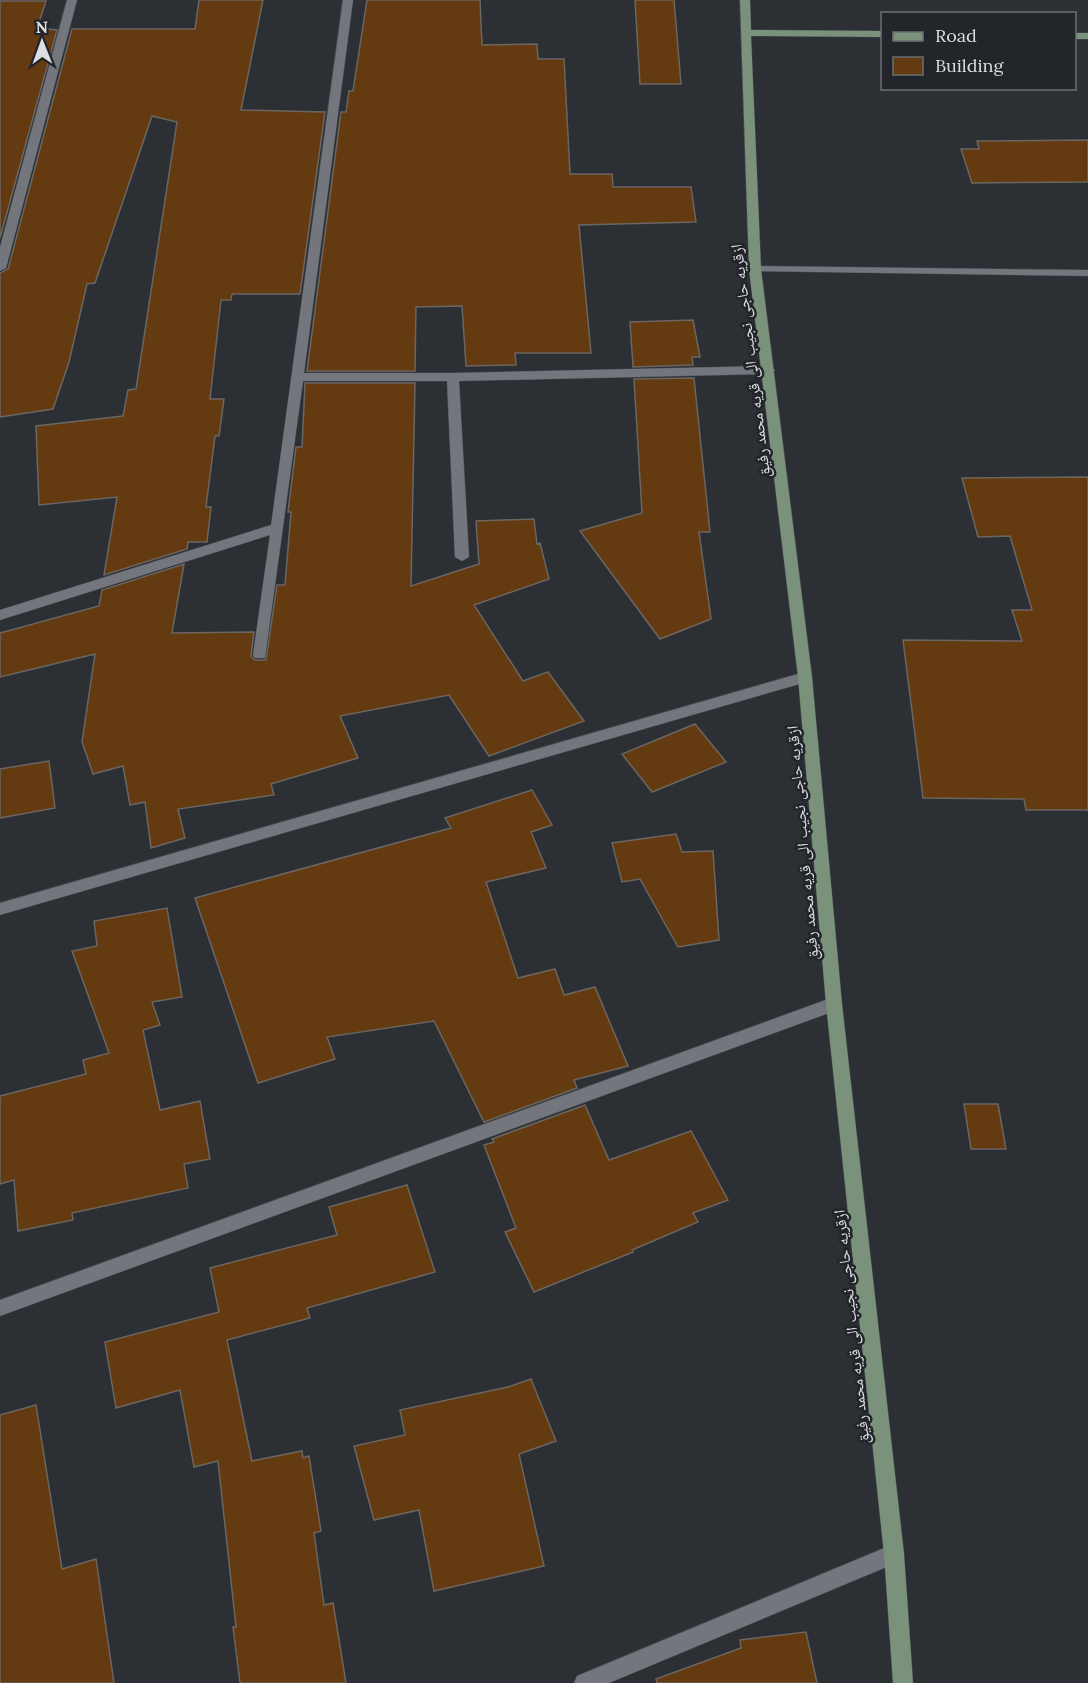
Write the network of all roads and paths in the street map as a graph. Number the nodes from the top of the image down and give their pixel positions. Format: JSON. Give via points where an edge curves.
{"nodes":[{"id":1,"x":72,"y":0,"type":"edge"},
{"id":2,"x":348,"y":0,"type":"edge"},
{"id":3,"x":745,"y":0,"type":"edge"},
{"id":4,"x":747,"y":33,"type":"junction"},
{"id":5,"x":881,"y":34,"type":"edge"},
{"id":6,"x":0,"y":268,"type":"edge"},
{"id":7,"x":755,"y":269,"type":"junction"},
{"id":8,"x":1088,"y":273,"type":"edge"},
{"id":9,"x":769,"y":370,"type":"junction"},
{"id":10,"x":297,"y":377,"type":"junction"},
{"id":11,"x":453,"y":377,"type":"junction"},
{"id":12,"x":277,"y":528,"type":"junction"},
{"id":13,"x":462,"y":556,"type":"dead end"},
{"id":14,"x":0,"y":615,"type":"edge"},
{"id":15,"x":260,"y":655,"type":"dead end"},
{"id":16,"x":805,"y":677,"type":"junction"},
{"id":17,"x":0,"y":909,"type":"edge"},
{"id":18,"x":834,"y":1004,"type":"junction"},
{"id":19,"x":0,"y":1308,"type":"edge"},
{"id":20,"x":894,"y":1554,"type":"junction"},
{"id":21,"x":584,"y":1683,"type":"edge"},
{"id":22,"x":903,"y":1683,"type":"edge"}],
"edges":[{"from":1,"to":6,"type":"street"},
{"from":2,"to":10,"type":"street"},
{"from":3,"to":4,"type":"street","name":"ازقریه حاجی نجیب الی قریه محمد رفیق"},
{"from":4,"to":5,"type":"street"},
{"from":4,"to":7,"type":"street","name":"ازقریه حاجی نجیب الی قریه محمد رفیق"},
{"from":7,"to":8,"type":"street"},
{"from":7,"to":9,"type":"street","name":"ازقریه حاجی نجیب الی قریه محمد رفیق"},
{"from":9,"to":11,"type":"street"},
{"from":9,"to":16,"type":"street","name":"ازقریه حاجی نجیب الی قریه محمد رفیق"},
{"from":10,"to":11,"type":"street"},
{"from":10,"to":12,"type":"street"},
{"from":11,"to":13,"type":"street"},
{"from":12,"to":14,"type":"street"},
{"from":12,"to":15,"type":"street"},
{"from":16,"to":17,"type":"street"},
{"from":16,"to":18,"type":"street","name":"ازقریه حاجی نجیب الی قریه محمد رفیق"},
{"from":18,"to":19,"type":"street"},
{"from":18,"to":20,"type":"street","name":"ازقریه حاجی نجیب الی قریه محمد رفیق"},
{"from":20,"to":21,"type":"street"},
{"from":20,"to":22,"type":"street","name":"ازقریه حاجی نجیب الی قریه محمد رفیق"}]}
